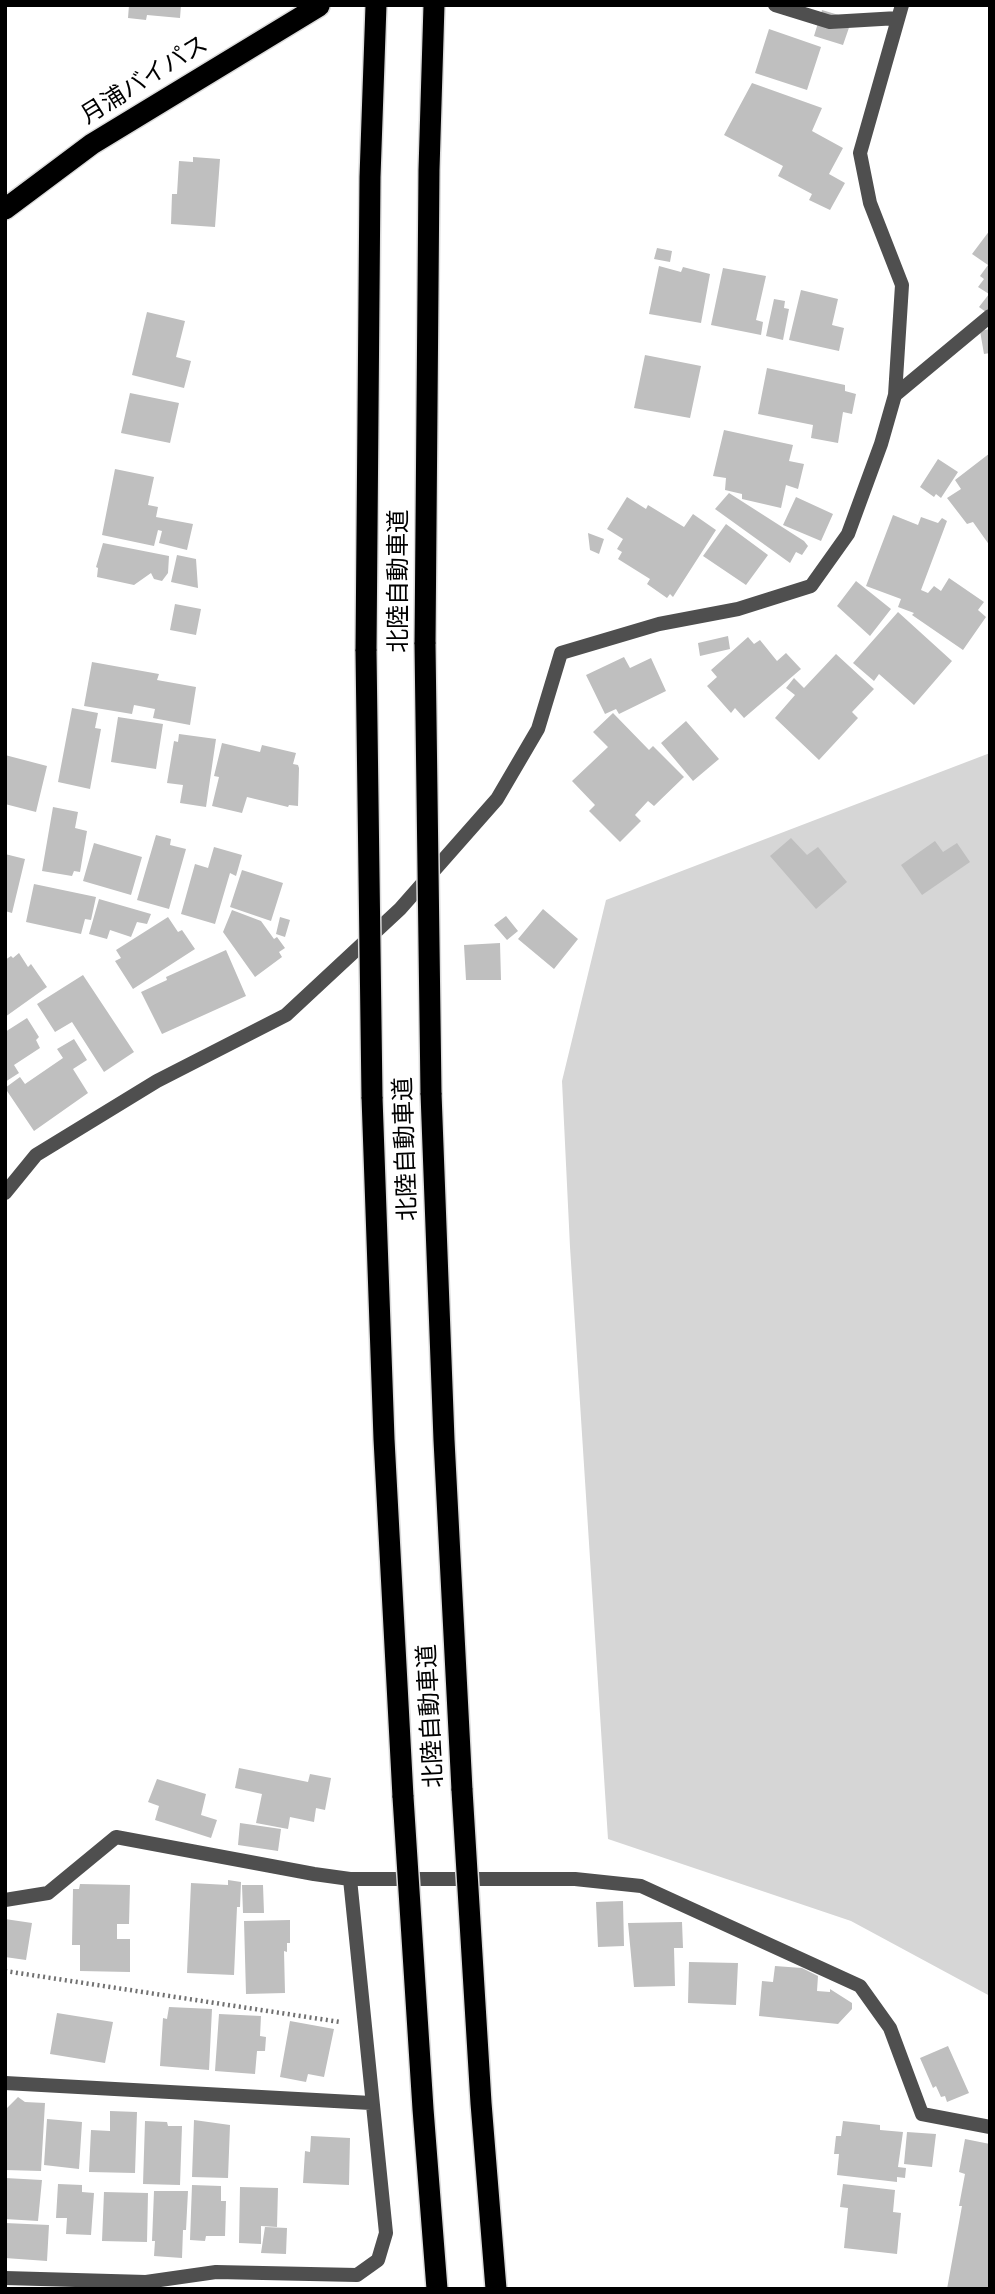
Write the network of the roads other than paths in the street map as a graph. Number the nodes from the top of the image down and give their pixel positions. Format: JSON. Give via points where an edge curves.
{"nodes":[{"id":1,"x":376,"y":5,"type":"edge"},
{"id":2,"x":434,"y":5,"type":"edge"},
{"id":3,"x":775,"y":5,"type":"edge"},
{"id":4,"x":318,"y":6,"type":"edge"},
{"id":5,"x":900,"y":11,"type":"edge"},
{"id":6,"x":5,"y":209,"type":"edge"},
{"id":7,"x":990,"y":316,"type":"edge"},
{"id":8,"x":895,"y":395,"type":"junction"},
{"id":9,"x":5,"y":1193,"type":"edge"},
{"id":10,"x":350,"y":1879,"type":"junction"},
{"id":11,"x":5,"y":1900,"type":"edge"},
{"id":12,"x":5,"y":2083,"type":"edge"},
{"id":13,"x":371,"y":2103,"type":"junction"},
{"id":14,"x":990,"y":2127,"type":"edge"},
{"id":15,"x":5,"y":2278,"type":"edge"},
{"id":16,"x":437,"y":2289,"type":"edge"},
{"id":17,"x":496,"y":2289,"type":"edge"}],
"edges":[{"from":1,"to":16,"type":"highway","name":"北陸自動車道","bridge":true,"via":[[366,651],[372,1097],[403,1797]]},
{"from":2,"to":17,"type":"highway","name":"北陸自動車道","bridge":true,"via":[[425,644],[430,1093],[462,1790]]},
{"from":3,"to":5,"type":"street","via":[[830,22]]},
{"from":4,"to":6,"type":"highway","name":"月浦バイパス","via":[[92,144]]},
{"from":5,"to":8,"type":"street","via":[[860,153],[870,202],[902,285]]},
{"from":7,"to":8,"type":"street"},
{"from":8,"to":9,"type":"street","via":[[848,534],[811,586],[561,653],[538,729],[497,799],[400,909],[286,1015],[157,1081],[36,1155]]},
{"from":10,"to":11,"type":"street","via":[[116,1837],[48,1893]]},
{"from":10,"to":13,"type":"street"},
{"from":10,"to":14,"type":"street","via":[[575,1879],[641,1886],[860,1986],[890,2028],[922,2114]]},
{"from":12,"to":13,"type":"street"},
{"from":13,"to":15,"type":"street","via":[[386,2233],[377,2260],[357,2275],[216,2272],[146,2282]]}]}
